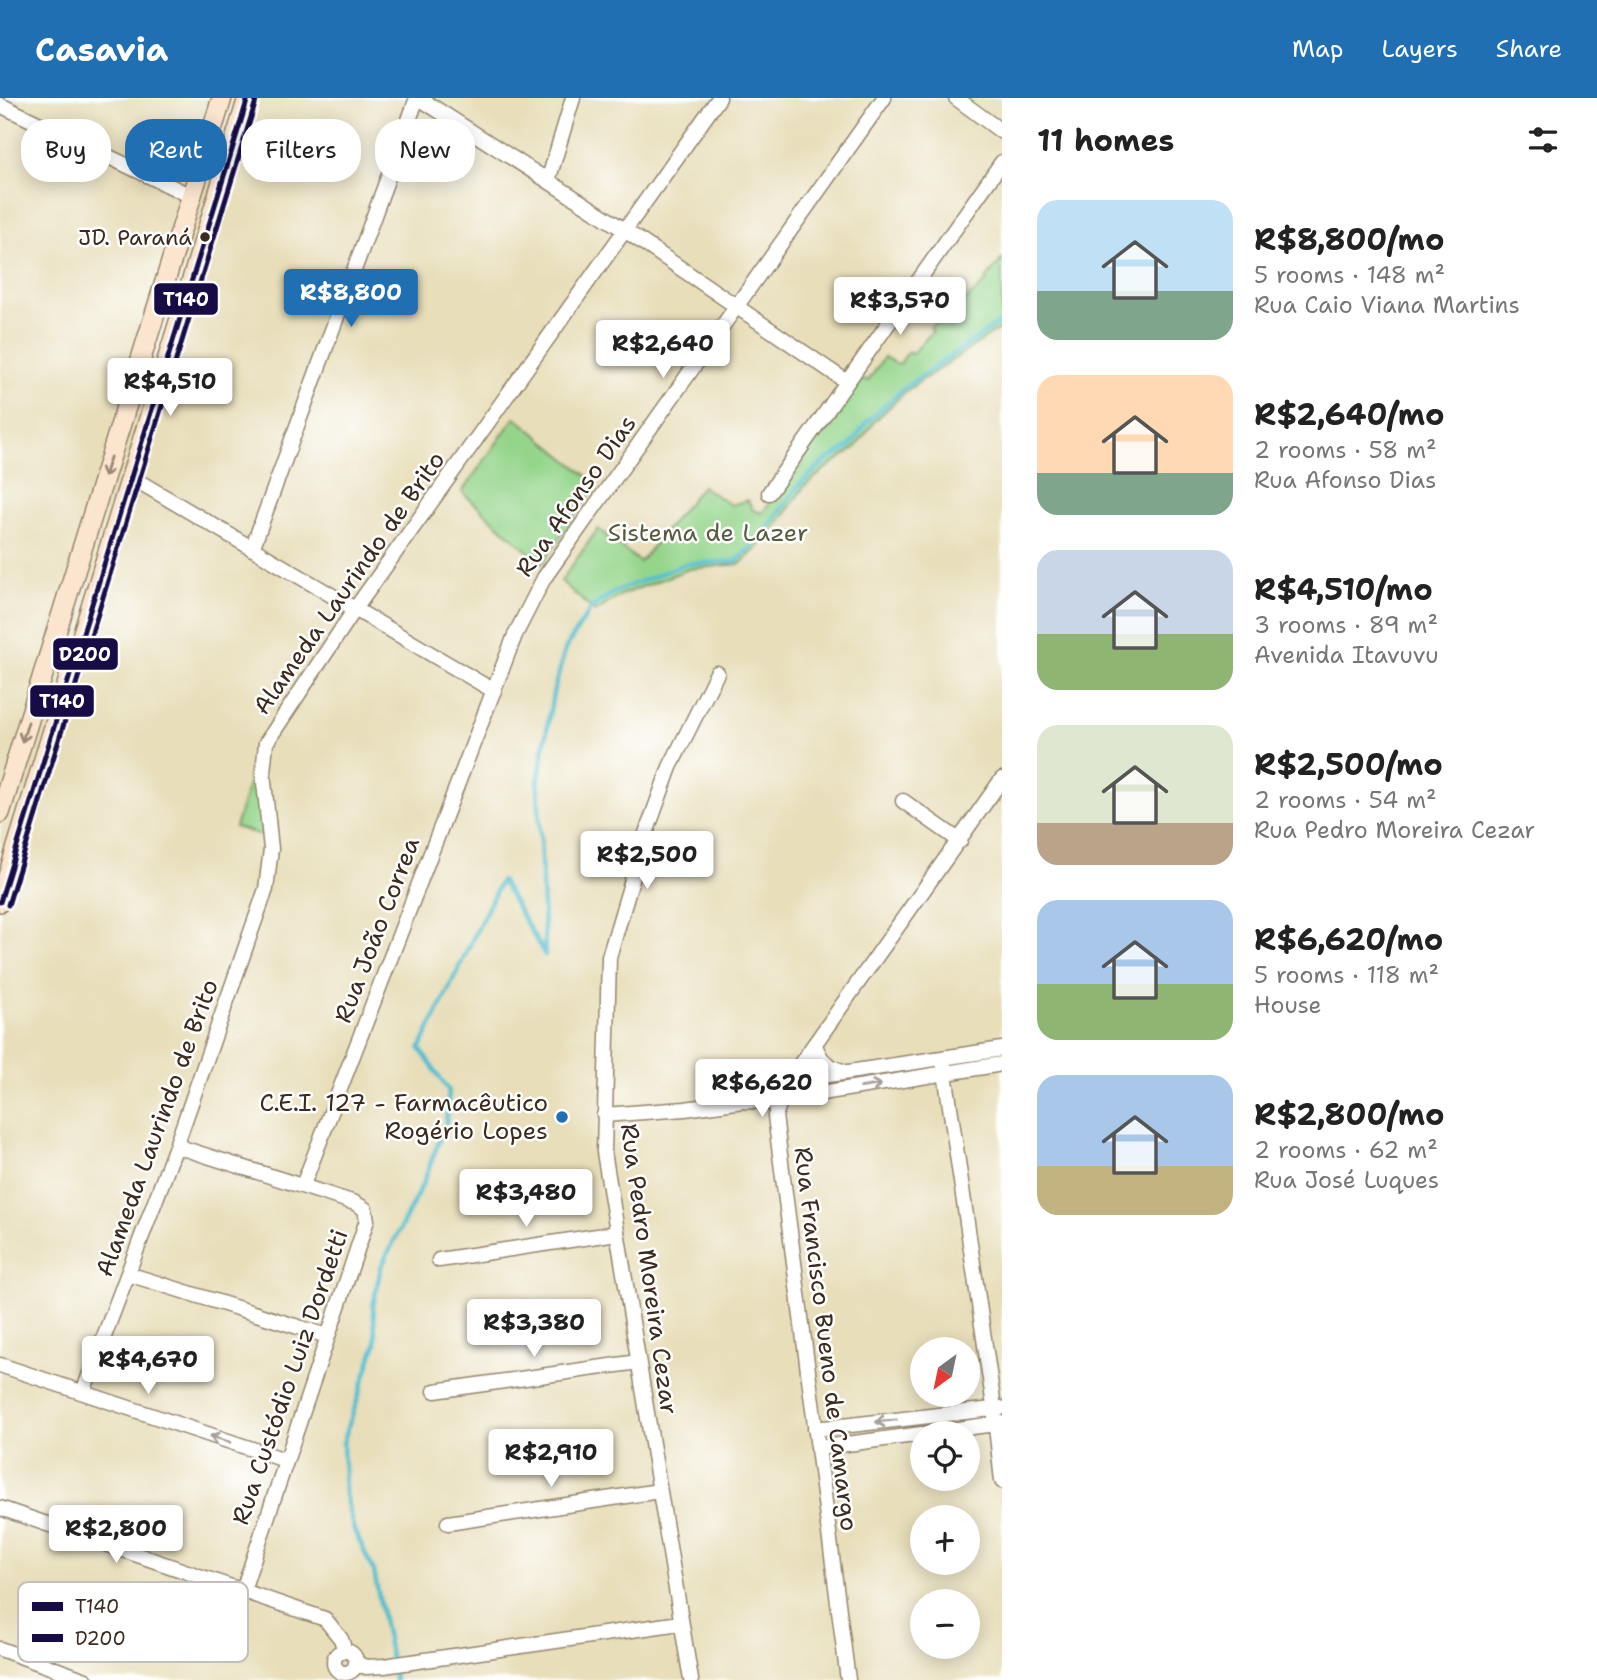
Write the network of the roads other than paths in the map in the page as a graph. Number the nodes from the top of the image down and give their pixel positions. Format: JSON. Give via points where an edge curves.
{"nodes":[{"id":1,"x":222,"y":98,"type":"edge"},
{"id":2,"x":247,"y":98,"type":"edge"},
{"id":3,"x":418,"y":98,"type":"edge"},
{"id":4,"x":573,"y":98,"type":"edge"},
{"id":5,"x":719,"y":98,"type":"edge"},
{"id":6,"x":884,"y":98,"type":"edge"},
{"id":7,"x":956,"y":98,"type":"edge"},
{"id":8,"x":0,"y":105,"type":"edge"},
{"id":9,"x":1002,"y":132,"type":"edge"},
{"id":10,"x":1002,"y":162,"type":"edge"},
{"id":11,"x":548,"y":181,"type":"junction"},
{"id":12,"x":191,"y":196,"type":"junction"},
{"id":13,"x":626,"y":231,"type":"junction"},
{"id":14,"x":736,"y":308,"type":"junction"},
{"id":15,"x":847,"y":382,"type":"junction"},
{"id":16,"x":131,"y":477,"type":"junction"},
{"id":17,"x":769,"y":493,"type":"dead end"},
{"id":18,"x":252,"y":549,"type":"junction"},
{"id":19,"x":355,"y":609,"type":"junction"},
{"id":20,"x":717,"y":673,"type":"dead end"},
{"id":21,"x":494,"y":691,"type":"junction"},
{"id":22,"x":1002,"y":779,"type":"edge"},
{"id":23,"x":902,"y":801,"type":"dead end"},
{"id":24,"x":0,"y":813,"type":"edge"},
{"id":25,"x":960,"y":841,"type":"junction"},
{"id":26,"x":0,"y":902,"type":"edge"},
{"id":27,"x":815,"y":1044,"type":"junction"},
{"id":28,"x":1002,"y":1049,"type":"edge"},
{"id":29,"x":943,"y":1059,"type":"junction"},
{"id":30,"x":1002,"y":1064,"type":"edge"},
{"id":31,"x":844,"y":1072,"type":"junction"},
{"id":32,"x":945,"y":1074,"type":"junction"},
{"id":33,"x":788,"y":1083,"type":"junction"},
{"id":34,"x":779,"y":1100,"type":"junction"},
{"id":35,"x":743,"y":1101,"type":"junction"},
{"id":36,"x":604,"y":1115,"type":"junction"},
{"id":37,"x":177,"y":1146,"type":"junction"},
{"id":38,"x":303,"y":1185,"type":"junction"},
{"id":39,"x":617,"y":1233,"type":"junction"},
{"id":40,"x":439,"y":1260,"type":"dead end"},
{"id":41,"x":128,"y":1274,"type":"junction"},
{"id":42,"x":327,"y":1336,"type":"junction"},
{"id":43,"x":638,"y":1362,"type":"junction"},
{"id":44,"x":0,"y":1364,"type":"edge"},
{"id":45,"x":435,"y":1391,"type":"dead end"},
{"id":46,"x":83,"y":1392,"type":"junction"},
{"id":47,"x":998,"y":1408,"type":"edge"},
{"id":48,"x":999,"y":1423,"type":"edge"},
{"id":49,"x":980,"y":1426,"type":"edge"},
{"id":50,"x":815,"y":1429,"type":"junction"},
{"id":51,"x":910,"y":1436,"type":"edge"},
{"id":52,"x":817,"y":1448,"type":"junction"},
{"id":53,"x":285,"y":1461,"type":"junction"},
{"id":54,"x":1002,"y":1481,"type":"edge"},
{"id":55,"x":659,"y":1491,"type":"junction"},
{"id":56,"x":0,"y":1507,"type":"edge"},
{"id":57,"x":448,"y":1522,"type":"dead end"},
{"id":58,"x":220,"y":1582,"type":"edge"},
{"id":59,"x":246,"y":1582,"type":"edge"},
{"id":60,"x":248,"y":1592,"type":"edge"},
{"id":61,"x":680,"y":1623,"type":"junction"},
{"id":62,"x":0,"y":1649,"type":"edge"},
{"id":63,"x":345,"y":1651,"type":"junction"},
{"id":64,"x":18,"y":1655,"type":"edge"},
{"id":65,"x":36,"y":1662,"type":"edge"},
{"id":66,"x":356,"y":1663,"type":"junction"},
{"id":67,"x":331,"y":1674,"type":"edge"},
{"id":68,"x":86,"y":1680,"type":"edge"},
{"id":69,"x":691,"y":1680,"type":"edge"},
{"id":70,"x":848,"y":1680,"type":"edge"}],
"edges":[{"from":1,"to":12,"type":"main road"},
{"from":2,"to":16,"type":"main road"},
{"from":3,"to":11,"type":"street"},
{"from":3,"to":18,"type":"street"},
{"from":4,"to":11,"type":"street"},
{"from":5,"to":13,"type":"street","name":"Alameda Laurindo de Brito"},
{"from":6,"to":14,"type":"street","name":"Rua Afonso Dias"},
{"from":7,"to":9,"type":"street"},
{"from":8,"to":12,"type":"street"},
{"from":10,"to":15,"type":"street"},
{"from":11,"to":13,"type":"street"},
{"from":12,"to":24,"type":"main road","one_way":true},
{"from":13,"to":14,"type":"street"},
{"from":13,"to":19,"type":"street","name":"Alameda Laurindo de Brito"},
{"from":14,"to":15,"type":"street"},
{"from":14,"to":21,"type":"street","name":"Rua Afonso Dias","via":[[544,578]]},
{"from":15,"to":17,"type":"street"},
{"from":16,"to":18,"type":"street"},
{"from":16,"to":26,"type":"main road"},
{"from":18,"to":19,"type":"street"},
{"from":19,"to":21,"type":"street"},
{"from":19,"to":37,"type":"street","name":"Alameda Laurindo de Brito","via":[[266,743],[262,772],[271,849],[266,889]]},
{"from":20,"to":36,"type":"street","name":"Rua Pedro Moreira Cezar","via":[[670,767],[609,957]]},
{"from":21,"to":38,"type":"street","name":"Rua João Correa"},
{"from":22,"to":25,"type":"street","name":"Rua Francisco Bueno de Camargo"},
{"from":23,"to":25,"type":"street"},
{"from":25,"to":27,"type":"street","name":"Rua Francisco Bueno de Camargo"},
{"from":27,"to":31,"type":"street","via":[[825,1063]]},
{"from":27,"to":33,"type":"street","name":"Rua Francisco Bueno de Camargo"},
{"from":28,"to":29,"type":"street"},
{"from":29,"to":31,"type":"street"},
{"from":29,"to":32,"type":"street"},
{"from":30,"to":32,"type":"street"},
{"from":31,"to":33,"type":"street"},
{"from":34,"to":32,"type":"street","one_way":true},
{"from":32,"to":47,"type":"street"},
{"from":33,"to":34,"type":"street","name":"Rua Francisco Bueno de Camargo"},
{"from":33,"to":35,"type":"street"},
{"from":34,"to":35,"type":"street"},
{"from":34,"to":50,"type":"street","name":"Rua Francisco Bueno de Camargo","via":[[775,1116]]},
{"from":35,"to":36,"type":"street"},
{"from":36,"to":39,"type":"street","name":"Rua Pedro Moreira Cezar","via":[[604,1152]]},
{"from":37,"to":38,"type":"street","name":"Rua Custódio Luiz Dordetti"},
{"from":37,"to":41,"type":"street","name":"Alameda Laurindo de Brito"},
{"from":38,"to":42,"type":"street","name":"Rua Custódio Luiz Dordetti","via":[[355,1203],[365,1209],[367,1220]]},
{"from":39,"to":40,"type":"street"},
{"from":39,"to":43,"type":"street","name":"Rua Pedro Moreira Cezar"},
{"from":41,"to":42,"type":"street"},
{"from":41,"to":46,"type":"street","name":"Alameda Laurindo de Brito"},
{"from":42,"to":53,"type":"street","name":"Rua Custódio Luiz Dordetti"},
{"from":43,"to":45,"type":"street"},
{"from":43,"to":55,"type":"street","name":"Rua Pedro Moreira Cezar"},
{"from":44,"to":46,"type":"street"},
{"from":53,"to":46,"type":"street","one_way":true},
{"from":47,"to":48,"type":"street"},
{"from":47,"to":50,"type":"street","one_way":true},
{"from":48,"to":49,"type":"street"},
{"from":48,"to":54,"type":"street"},
{"from":50,"to":52,"type":"street","name":"Rua Francisco Bueno de Camargo"},
{"from":51,"to":52,"type":"street"},
{"from":52,"to":70,"type":"street","name":"Rua Francisco Bueno de Camargo"},
{"from":53,"to":59,"type":"street","name":"Rua Custódio Luiz Dordetti"},
{"from":55,"to":57,"type":"street"},
{"from":55,"to":61,"type":"street","name":"Rua Pedro Moreira Cezar"},
{"from":56,"to":58,"type":"street"},
{"from":60,"to":63,"type":"street","via":[[325,1619]]},
{"from":61,"to":66,"type":"street","via":[[384,1666]]},
{"from":61,"to":69,"type":"street","name":"Rua Pedro Moreira Cezar"},
{"from":62,"to":64,"type":"street"},
{"from":63,"to":66,"type":"street"},
{"from":63,"to":67,"type":"street","via":[[335,1656]]},
{"from":65,"to":68,"type":"street"},
{"from":66,"to":67,"type":"street","via":[[350,1672]]}]}
